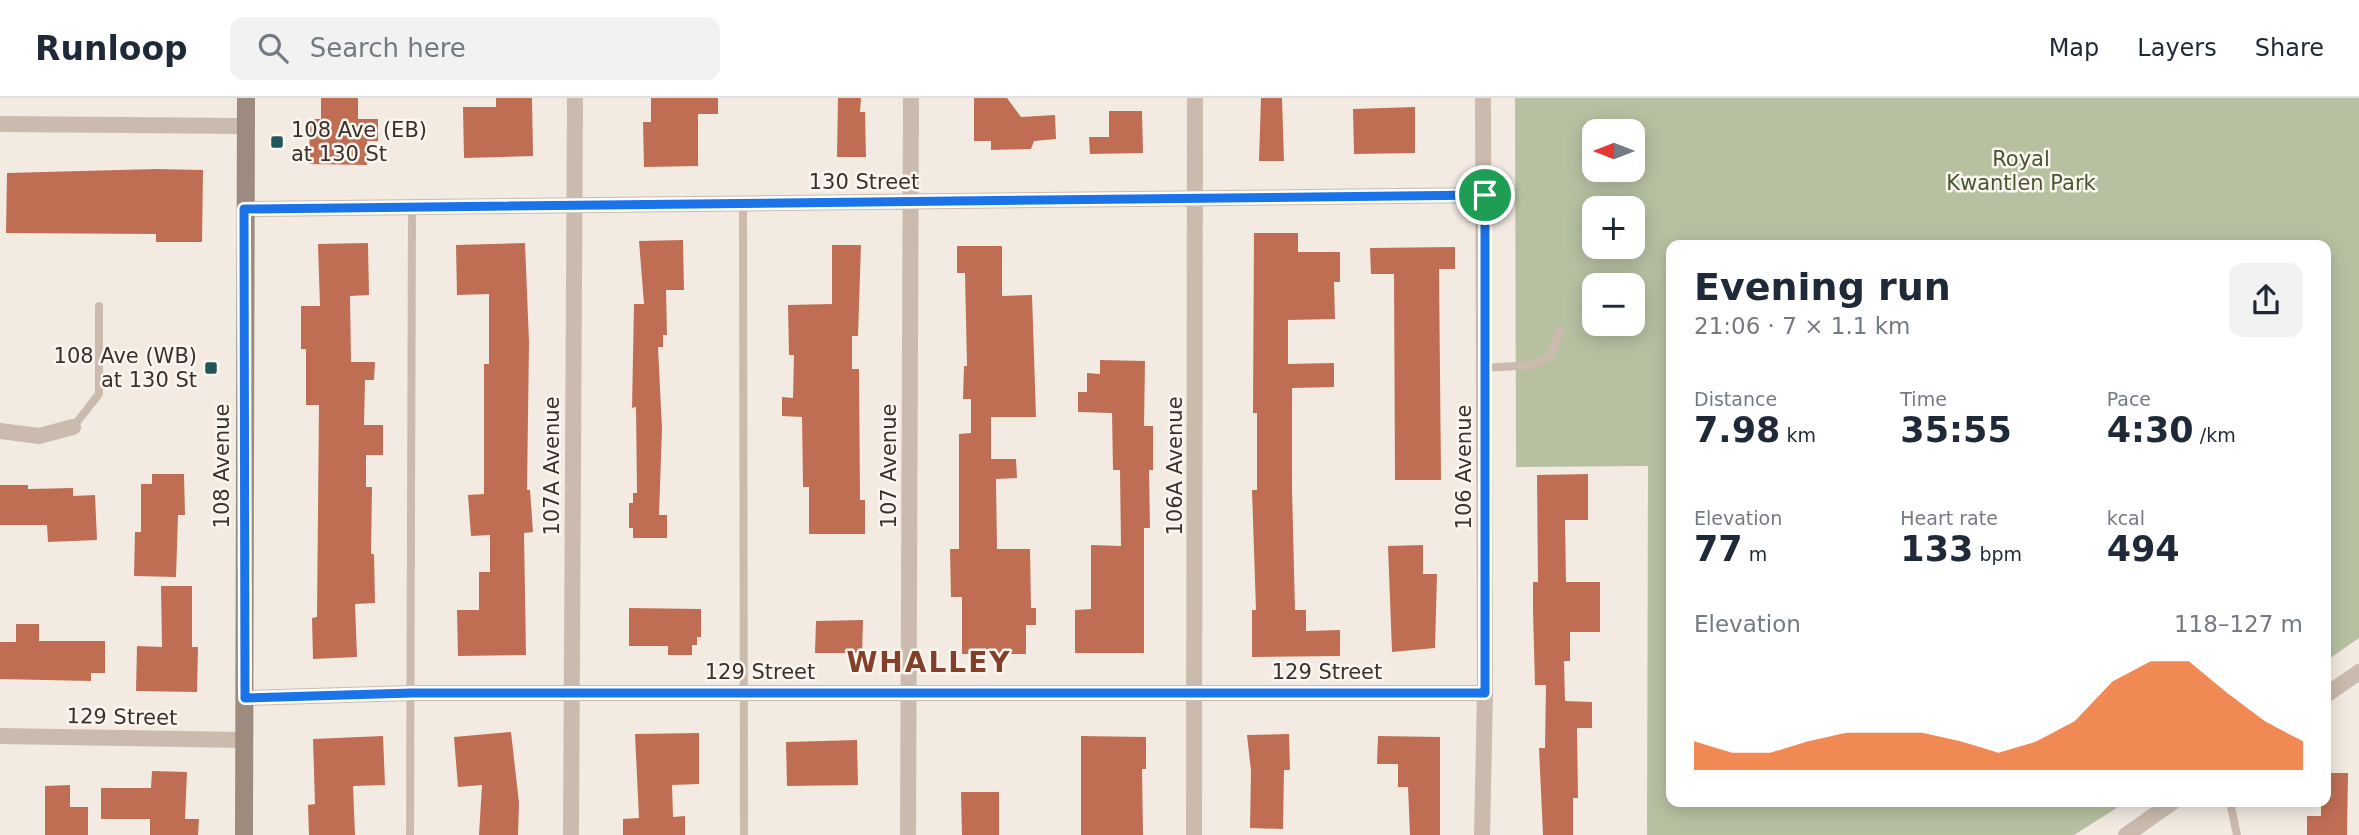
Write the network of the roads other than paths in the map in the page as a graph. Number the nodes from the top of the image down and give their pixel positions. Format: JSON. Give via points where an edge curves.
{"nodes":[{"id":1,"x":246,"y":98,"type":"edge"},
{"id":2,"x":575,"y":98,"type":"edge"},
{"id":3,"x":911,"y":98,"type":"edge"},
{"id":4,"x":1195,"y":98,"type":"edge"},
{"id":5,"x":1482,"y":98,"type":"edge"},
{"id":6,"x":0,"y":124,"type":"edge"},
{"id":7,"x":245,"y":126,"type":"junction"},
{"id":8,"x":1485,"y":195,"type":"junction"},
{"id":9,"x":1196,"y":200,"type":"junction"},
{"id":10,"x":911,"y":203,"type":"junction"},
{"id":11,"x":743,"y":204,"type":"junction"},
{"id":12,"x":573,"y":206,"type":"junction"},
{"id":13,"x":412,"y":207,"type":"junction"},
{"id":14,"x":244,"y":209,"type":"junction"},
{"id":15,"x":99,"y":306,"type":"dead end"},
{"id":16,"x":1560,"y":330,"type":"dead end"},
{"id":17,"x":1485,"y":368,"type":"junction"},
{"id":18,"x":74,"y":427,"type":"joint"},
{"id":19,"x":0,"y":431,"type":"edge"},
{"id":20,"x":2357,"y":680,"type":"edge"},
{"id":21,"x":411,"y":693,"type":"junction"},
{"id":22,"x":571,"y":693,"type":"junction"},
{"id":23,"x":745,"y":693,"type":"junction"},
{"id":24,"x":909,"y":693,"type":"junction"},
{"id":25,"x":1196,"y":693,"type":"junction"},
{"id":26,"x":1485,"y":693,"type":"junction"},
{"id":27,"x":2331,"y":693,"type":"edge"},
{"id":28,"x":245,"y":698,"type":"junction"},
{"id":29,"x":0,"y":736,"type":"edge"},
{"id":30,"x":244,"y":740,"type":"junction"},
{"id":31,"x":2165,"y":807,"type":"edge"},
{"id":32,"x":2231,"y":807,"type":"edge"},
{"id":33,"x":244,"y":835,"type":"edge"},
{"id":34,"x":410,"y":835,"type":"edge"},
{"id":35,"x":571,"y":835,"type":"edge"},
{"id":36,"x":744,"y":835,"type":"edge"},
{"id":37,"x":908,"y":835,"type":"edge"},
{"id":38,"x":1194,"y":835,"type":"edge"},
{"id":39,"x":1482,"y":835,"type":"edge"},
{"id":40,"x":2126,"y":835,"type":"edge"},
{"id":41,"x":2237,"y":835,"type":"edge"}],
"edges":[{"from":1,"to":7,"type":"main road","name":"108 Avenue"},
{"from":2,"to":12,"type":"street","name":"107A Avenue"},
{"from":3,"to":10,"type":"street","name":"107 Avenue"},
{"from":4,"to":9,"type":"street","name":"106A Avenue"},
{"from":5,"to":8,"type":"street","name":"106 Avenue"},
{"from":6,"to":7,"type":"street"},
{"from":7,"to":14,"type":"main road","name":"108 Avenue"},
{"from":8,"to":9,"type":"street","name":"130 Street"},
{"from":8,"to":17,"type":"street","name":"106 Avenue"},
{"from":9,"to":10,"type":"street","name":"130 Street"},
{"from":9,"to":25,"type":"street","name":"106A Avenue"},
{"from":10,"to":11,"type":"street","name":"130 Street"},
{"from":10,"to":24,"type":"street","name":"107 Avenue"},
{"from":11,"to":12,"type":"street","name":"130 Street"},
{"from":11,"to":23,"type":"lane"},
{"from":12,"to":13,"type":"street","name":"130 Street"},
{"from":12,"to":22,"type":"street","name":"107A Avenue"},
{"from":13,"to":14,"type":"street","name":"130 Street"},
{"from":13,"to":21,"type":"lane"},
{"from":14,"to":28,"type":"main road","name":"108 Avenue"},
{"from":15,"to":18,"type":"lane","via":[[99,394]]},
{"from":16,"to":17,"type":"lane","via":[[1551,356],[1532,365]]},
{"from":17,"to":26,"type":"street","name":"106 Avenue"},
{"from":18,"to":19,"type":"street","via":[[39,436]]},
{"from":20,"to":27,"type":"street"},
{"from":21,"to":22,"type":"street","name":"129 Street"},
{"from":21,"to":28,"type":"street","name":"129 Street"},
{"from":21,"to":34,"type":"lane"},
{"from":22,"to":23,"type":"street","name":"129 Street"},
{"from":22,"to":35,"type":"street","name":"107A Avenue"},
{"from":23,"to":24,"type":"street","name":"129 Street"},
{"from":23,"to":36,"type":"lane"},
{"from":24,"to":25,"type":"street","name":"129 Street"},
{"from":24,"to":37,"type":"street","name":"107 Avenue"},
{"from":25,"to":26,"type":"street","name":"129 Street"},
{"from":25,"to":38,"type":"street","name":"106A Avenue"},
{"from":26,"to":39,"type":"street","name":"106 Avenue"},
{"from":28,"to":30,"type":"main road","name":"108 Avenue"},
{"from":29,"to":30,"type":"street","name":"129 Street"},
{"from":30,"to":33,"type":"main road","name":"108 Avenue"},
{"from":31,"to":40,"type":"street"},
{"from":32,"to":41,"type":"lane"}]}
